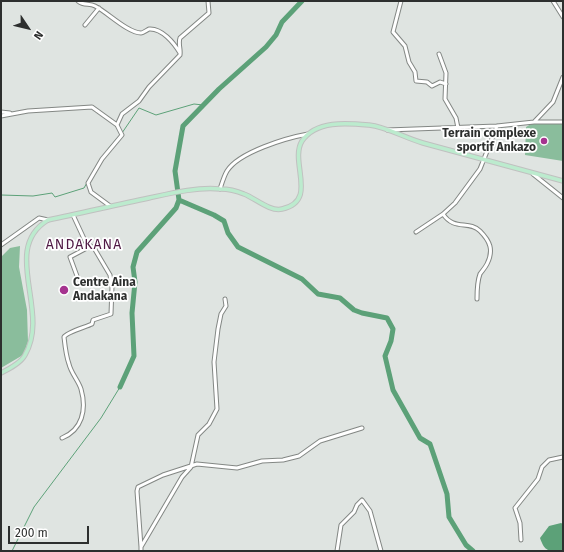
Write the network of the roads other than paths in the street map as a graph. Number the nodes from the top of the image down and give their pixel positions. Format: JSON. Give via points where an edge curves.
{"nodes":[{"id":1,"x":78,"y":1,"type":"edge"},
{"id":2,"x":208,"y":1,"type":"edge"},
{"id":3,"x":401,"y":1,"type":"edge"},
{"id":4,"x":553,"y":1,"type":"edge"},
{"id":5,"x":99,"y":8,"type":"junction"},
{"id":6,"x":563,"y":17,"type":"edge"},
{"id":7,"x":85,"y":25,"type":"dead end"},
{"id":8,"x":180,"y":53,"type":"junction"},
{"id":9,"x":439,"y":54,"type":"dead end"},
{"id":10,"x":563,"y":76,"type":"edge"},
{"id":11,"x":446,"y":84,"type":"junction"},
{"id":12,"x":1,"y":112,"type":"edge"},
{"id":13,"x":16,"y":114,"type":"junction"},
{"id":14,"x":1,"y":116,"type":"edge"},
{"id":15,"x":534,"y":122,"type":"junction"},
{"id":16,"x":563,"y":122,"type":"edge"},
{"id":17,"x":117,"y":125,"type":"junction"},
{"id":18,"x":497,"y":126,"type":"junction"},
{"id":19,"x":458,"y":128,"type":"junction"},
{"id":20,"x":387,"y":130,"type":"junction"},
{"id":21,"x":308,"y":134,"type":"junction"},
{"id":22,"x":484,"y":160,"type":"junction"},
{"id":23,"x":532,"y":173,"type":"junction"},
{"id":24,"x":563,"y":181,"type":"edge"},
{"id":25,"x":220,"y":189,"type":"junction"},
{"id":26,"x":563,"y":198,"type":"edge"},
{"id":27,"x":110,"y":206,"type":"junction"},
{"id":28,"x":443,"y":214,"type":"junction"},
{"id":29,"x":73,"y":215,"type":"junction"},
{"id":30,"x":48,"y":220,"type":"junction"},
{"id":31,"x":416,"y":232,"type":"dead end"},
{"id":32,"x":26,"y":238,"type":"dead end"},
{"id":33,"x":1,"y":245,"type":"edge"},
{"id":34,"x":88,"y":245,"type":"junction"},
{"id":35,"x":77,"y":276,"type":"dead end"},
{"id":36,"x":24,"y":284,"type":"dead end"},
{"id":37,"x":226,"y":299,"type":"dead end"},
{"id":38,"x":477,"y":299,"type":"dead end"},
{"id":39,"x":1,"y":373,"type":"edge"},
{"id":40,"x":362,"y":428,"type":"dead end"},
{"id":41,"x":62,"y":438,"type":"dead end"},
{"id":42,"x":563,"y":457,"type":"edge"},
{"id":43,"x":191,"y":467,"type":"junction"},
{"id":44,"x":521,"y":540,"type":"dead end"},
{"id":45,"x":141,"y":547,"type":"junction"},
{"id":46,"x":141,"y":551,"type":"edge"},
{"id":47,"x":337,"y":551,"type":"edge"},
{"id":48,"x":381,"y":551,"type":"edge"}],
"edges":[{"from":1,"to":5,"type":"street"},
{"from":2,"to":8,"type":"street","via":[[209,13],[180,38]]},
{"from":3,"to":11,"type":"street","via":[[393,32],[405,46],[416,81],[427,82],[432,86],[440,82]]},
{"from":4,"to":6,"type":"street"},
{"from":5,"to":7,"type":"street"},
{"from":5,"to":8,"type":"street","via":[[120,24],[139,32],[158,30],[174,43]]},
{"from":8,"to":17,"type":"street","via":[[139,101],[122,114]]},
{"from":9,"to":11,"type":"street","via":[[446,73]]},
{"from":10,"to":15,"type":"street","via":[[553,102]]},
{"from":11,"to":19,"type":"street","via":[[445,99],[456,118]]},
{"from":12,"to":13,"type":"street"},
{"from":13,"to":14,"type":"street"},
{"from":13,"to":17,"type":"street","via":[[92,107]]},
{"from":15,"to":16,"type":"street"},
{"from":15,"to":18,"type":"street"},
{"from":17,"to":27,"type":"street","via":[[122,135],[88,183],[91,192]]},
{"from":18,"to":19,"type":"street"},
{"from":18,"to":22,"type":"street"},
{"from":19,"to":20,"type":"street"},
{"from":20,"to":21,"type":"main road","via":[[371,125],[346,124],[318,127]]},
{"from":20,"to":22,"type":"main road"},
{"from":21,"to":25,"type":"street","via":[[283,139],[236,162],[227,171]]},
{"from":21,"to":25,"type":"main road","via":[[298,151],[302,189],[292,205],[274,209],[242,193]]},
{"from":22,"to":23,"type":"main road"},
{"from":22,"to":28,"type":"street","via":[[455,203]]},
{"from":23,"to":24,"type":"main road"},
{"from":23,"to":26,"type":"street"},
{"from":25,"to":27,"type":"main road","via":[[179,191]]},
{"from":27,"to":29,"type":"main road"},
{"from":28,"to":31,"type":"street"},
{"from":28,"to":38,"type":"street","via":[[447,221],[478,229],[490,242],[491,251],[488,263],[480,274]]},
{"from":29,"to":30,"type":"main road"},
{"from":29,"to":34,"type":"street"},
{"from":30,"to":32,"type":"main road","via":[[36,227]]},
{"from":30,"to":33,"type":"street","via":[[39,218]]},
{"from":34,"to":35,"type":"street","via":[[70,257]]},
{"from":34,"to":41,"type":"street","via":[[94,248],[110,275],[111,314],[93,320],[92,324],[79,331],[69,332],[64,337],[68,362],[81,390],[84,408],[75,431]]},
{"from":36,"to":39,"type":"main road","via":[[30,310],[31,342],[25,357]]},
{"from":37,"to":43,"type":"street","via":[[218,329],[214,362],[217,409],[209,424],[198,435]]},
{"from":40,"to":43,"type":"street","via":[[320,441],[299,456],[283,460],[262,461],[237,468],[197,464]]},
{"from":42,"to":44,"type":"street","via":[[549,460],[542,467],[538,479],[515,508],[520,523]]},
{"from":43,"to":45,"type":"street"},
{"from":43,"to":45,"type":"street","via":[[138,487]]},
{"from":45,"to":46,"type":"street"},
{"from":47,"to":48,"type":"street","via":[[341,525],[362,500],[370,511]]}]}
